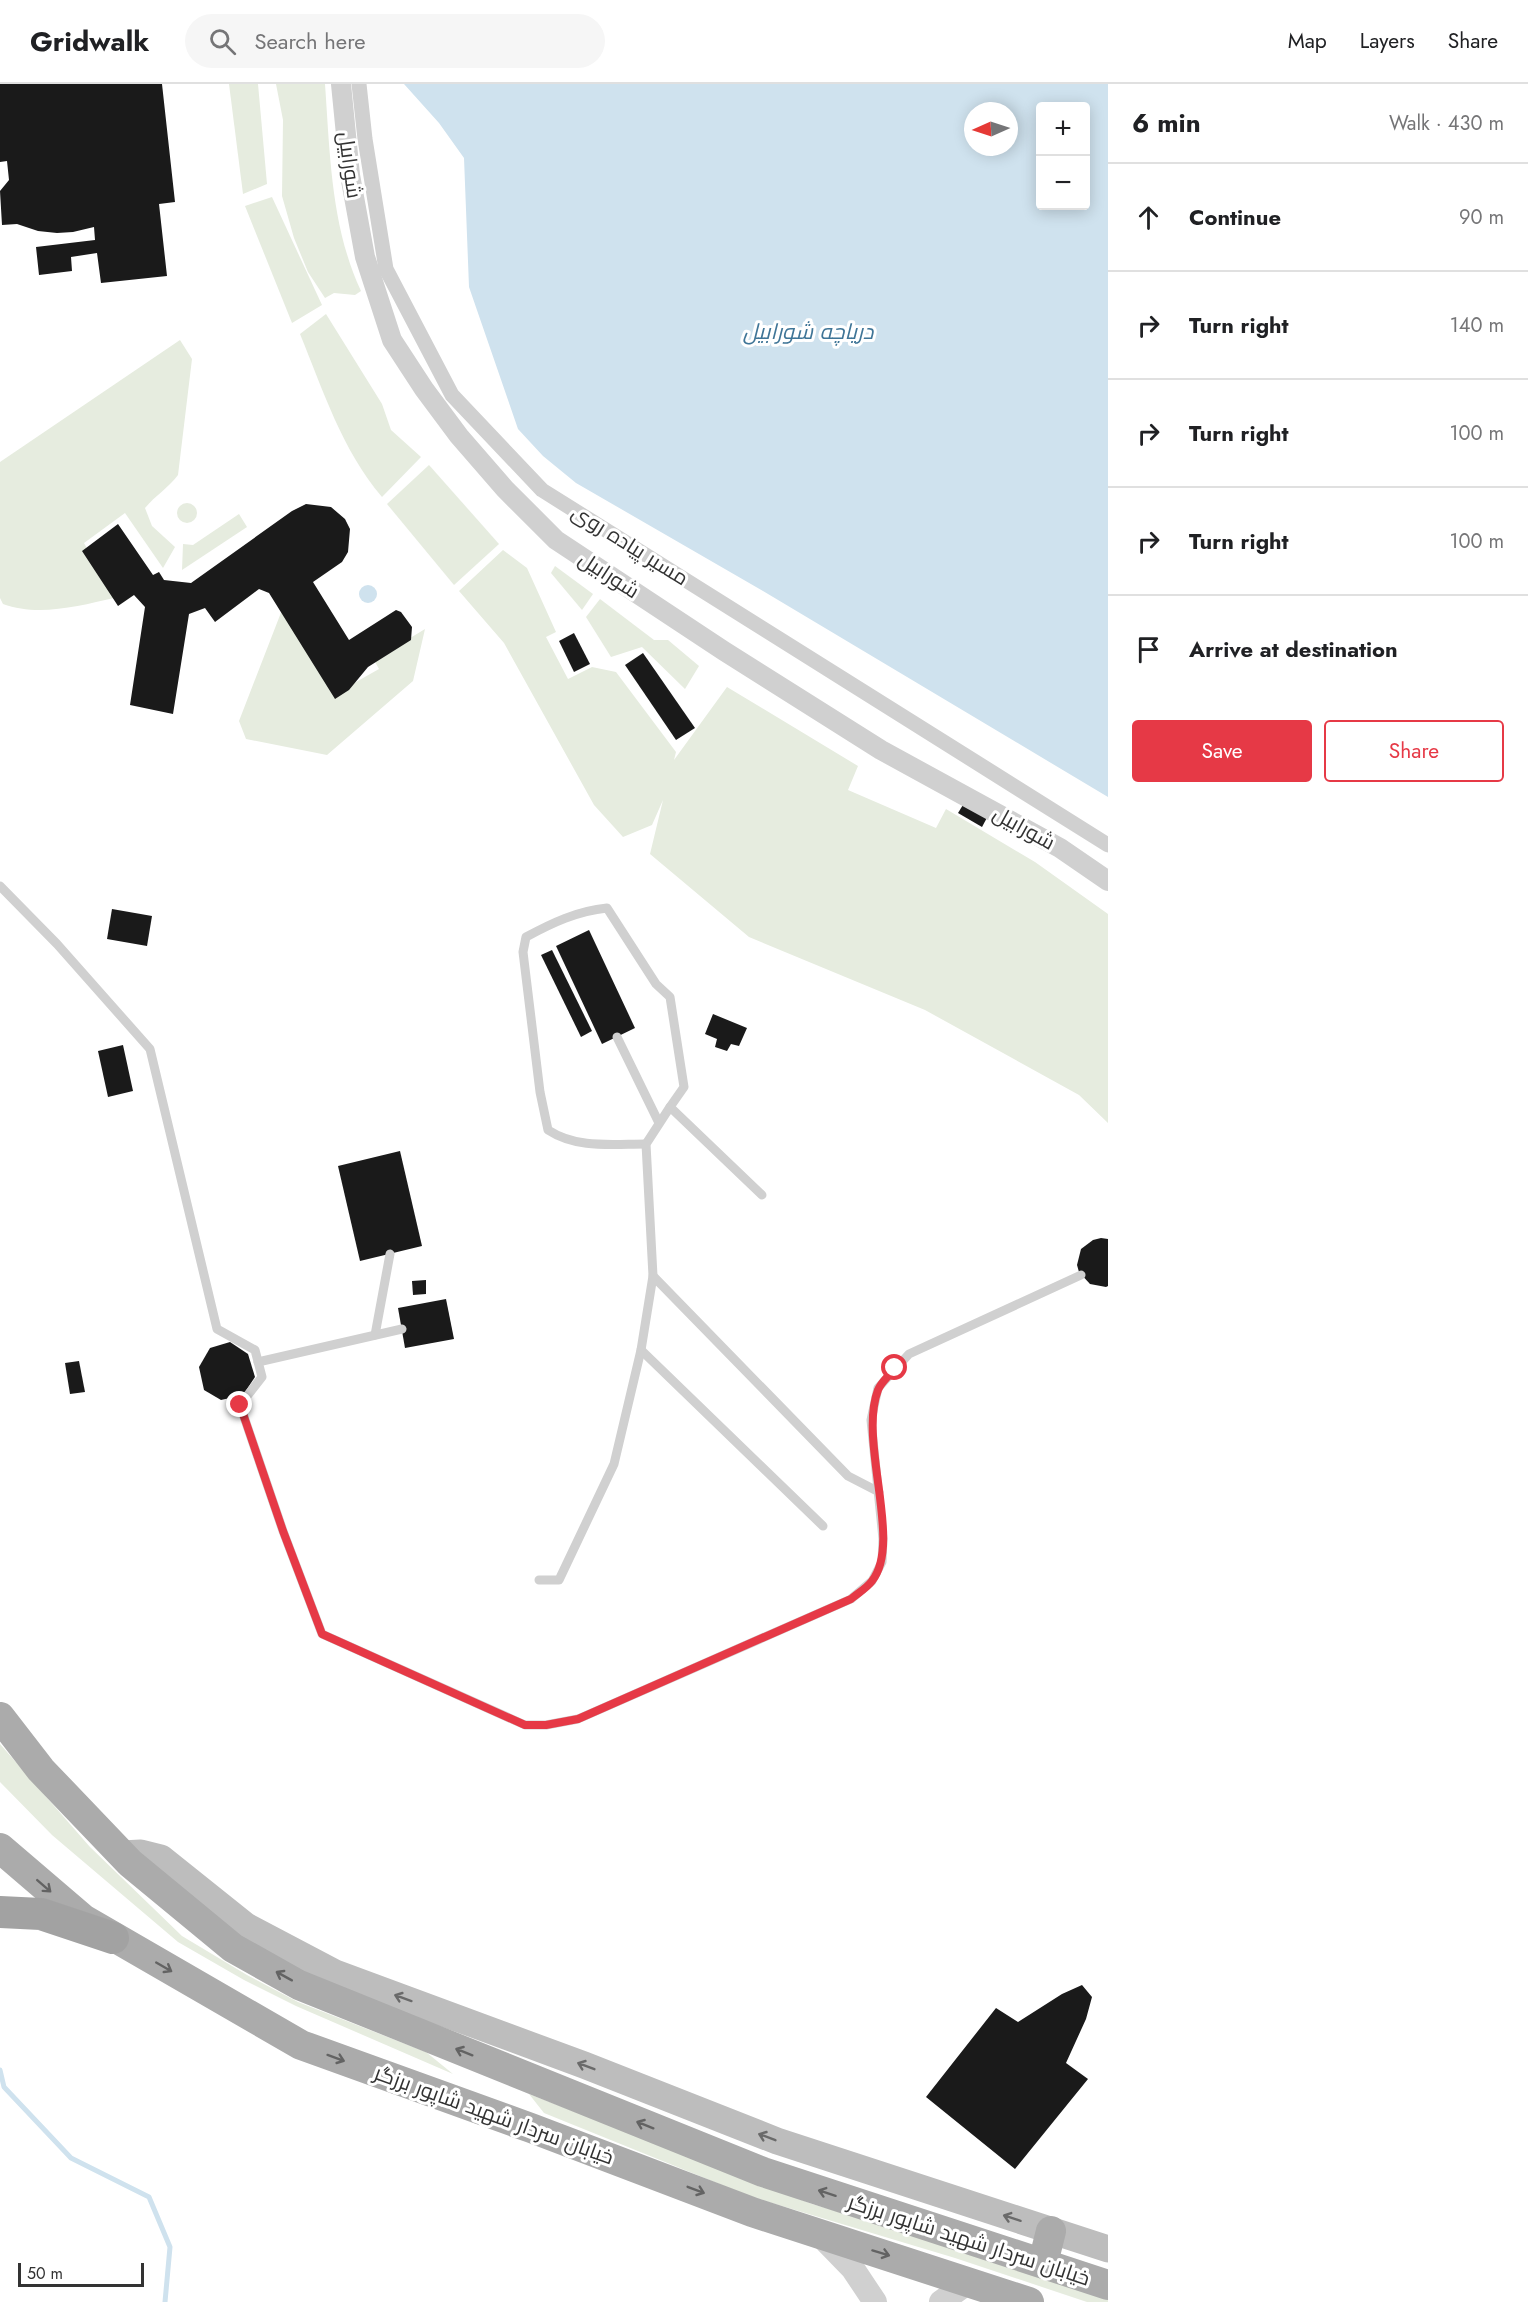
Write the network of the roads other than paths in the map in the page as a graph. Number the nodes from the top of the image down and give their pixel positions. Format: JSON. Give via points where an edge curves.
{"nodes":[{"id":1,"x":341,"y":84,"type":"edge"},
{"id":2,"x":359,"y":84,"type":"edge"},
{"id":3,"x":1108,"y":845,"type":"edge"},
{"id":4,"x":1108,"y":881,"type":"edge"},
{"id":5,"x":0,"y":886,"type":"edge"},
{"id":6,"x":618,"y":1037,"type":"dead end"},
{"id":7,"x":670,"y":1107,"type":"junction"},
{"id":8,"x":659,"y":1123,"type":"junction"},
{"id":9,"x":646,"y":1144,"type":"junction"},
{"id":10,"x":762,"y":1195,"type":"dead end"},
{"id":11,"x":390,"y":1254,"type":"dead end"},
{"id":12,"x":1081,"y":1275,"type":"dead end"},
{"id":13,"x":653,"y":1276,"type":"junction"},
{"id":14,"x":402,"y":1329,"type":"dead end"},
{"id":15,"x":375,"y":1335,"type":"junction"},
{"id":16,"x":641,"y":1350,"type":"junction"},
{"id":17,"x":258,"y":1362,"type":"junction"},
{"id":18,"x":879,"y":1492,"type":"junction"},
{"id":19,"x":823,"y":1526,"type":"dead end"},
{"id":20,"x":539,"y":1580,"type":"dead end"},
{"id":21,"x":0,"y":1717,"type":"edge"},
{"id":22,"x":0,"y":1848,"type":"edge"},
{"id":23,"x":122,"y":1854,"type":"junction"},
{"id":24,"x":0,"y":1911,"type":"edge"},
{"id":25,"x":113,"y":1938,"type":"junction"},
{"id":26,"x":1051,"y":2231,"type":"junction"},
{"id":27,"x":819,"y":2234,"type":"junction"},
{"id":28,"x":1108,"y":2249,"type":"edge"},
{"id":29,"x":1043,"y":2263,"type":"junction"},
{"id":30,"x":970,"y":2281,"type":"junction"},
{"id":31,"x":1108,"y":2285,"type":"edge"},
{"id":32,"x":878,"y":2301,"type":"edge"},
{"id":33,"x":941,"y":2302,"type":"edge"},
{"id":34,"x":1029,"y":2302,"type":"edge"}],
"edges":[{"from":1,"to":4,"type":"street","name":"شورابیل","via":[[350,175],[365,257],[392,340],[459,436],[505,489],[556,540],[724,651],[881,750],[1060,848]]},
{"from":2,"to":3,"type":"street","name":"مسیر پیاده روی","via":[[386,269],[452,395],[542,489]]},
{"from":5,"to":17,"type":"lane","via":[[150,1049],[217,1329],[255,1350]]},
{"from":6,"to":8,"type":"lane"},
{"from":7,"to":8,"type":"lane"},
{"from":7,"to":9,"type":"lane","via":[[684,1087],[670,997],[656,984],[607,908],[587,910],[526,937],[523,952],[548,1130],[563,1140],[591,1144]]},
{"from":7,"to":10,"type":"lane"},
{"from":8,"to":9,"type":"lane"},
{"from":9,"to":13,"type":"lane"},
{"from":11,"to":15,"type":"lane"},
{"from":12,"to":18,"type":"lane","via":[[909,1354],[895,1368],[878,1388],[871,1420]]},
{"from":13,"to":16,"type":"lane"},
{"from":13,"to":18,"type":"lane","via":[[848,1476]]},
{"from":14,"to":15,"type":"lane"},
{"from":15,"to":17,"type":"lane"},
{"from":16,"to":19,"type":"lane"},
{"from":16,"to":20,"type":"lane","via":[[614,1464],[559,1580]]},
{"from":17,"to":18,"type":"lane","via":[[262,1377],[240,1405],[322,1634],[525,1725],[578,1719],[851,1599],[872,1581],[882,1562]]},
{"from":21,"to":23,"type":"main road","name":"خیابان سردار شهید شاپور برزگر","via":[[41,1770]]},
{"from":22,"to":25,"type":"main road","name":"خیابان سردار شهید شاپور برزگر","one_way":true,"via":[[83,1919]]},
{"from":26,"to":23,"type":"main road","name":"خیابان سردار شهید شاپور برزگر","one_way":true,"via":[[777,2141],[335,1973],[246,1926],[161,1858]]},
{"from":29,"to":23,"type":"main road","name":"خیابان سردار شهید شاپور برزگر","one_way":true,"via":[[763,2172],[299,1985],[233,1948]]},
{"from":24,"to":25,"type":"highway","via":[[41,1914]]},
{"from":25,"to":27,"type":"main road","name":"خیابان سردار شهید شاپور برزگر","one_way":true,"via":[[301,2045]]},
{"from":26,"to":28,"type":"main road","name":"خیابان سردار شهید شاپور برزگر"},
{"from":26,"to":29,"type":"main road"},
{"from":27,"to":30,"type":"main road","name":"خیابان سردار شهید شاپور برزگر","one_way":true},
{"from":27,"to":32,"type":"street"},
{"from":29,"to":31,"type":"main road","name":"خیابان سردار شهید شاپور برزگر"},
{"from":30,"to":33,"type":"street"},
{"from":30,"to":34,"type":"main road","name":"خیابان سردار شهید شاپور برزگر"}]}
